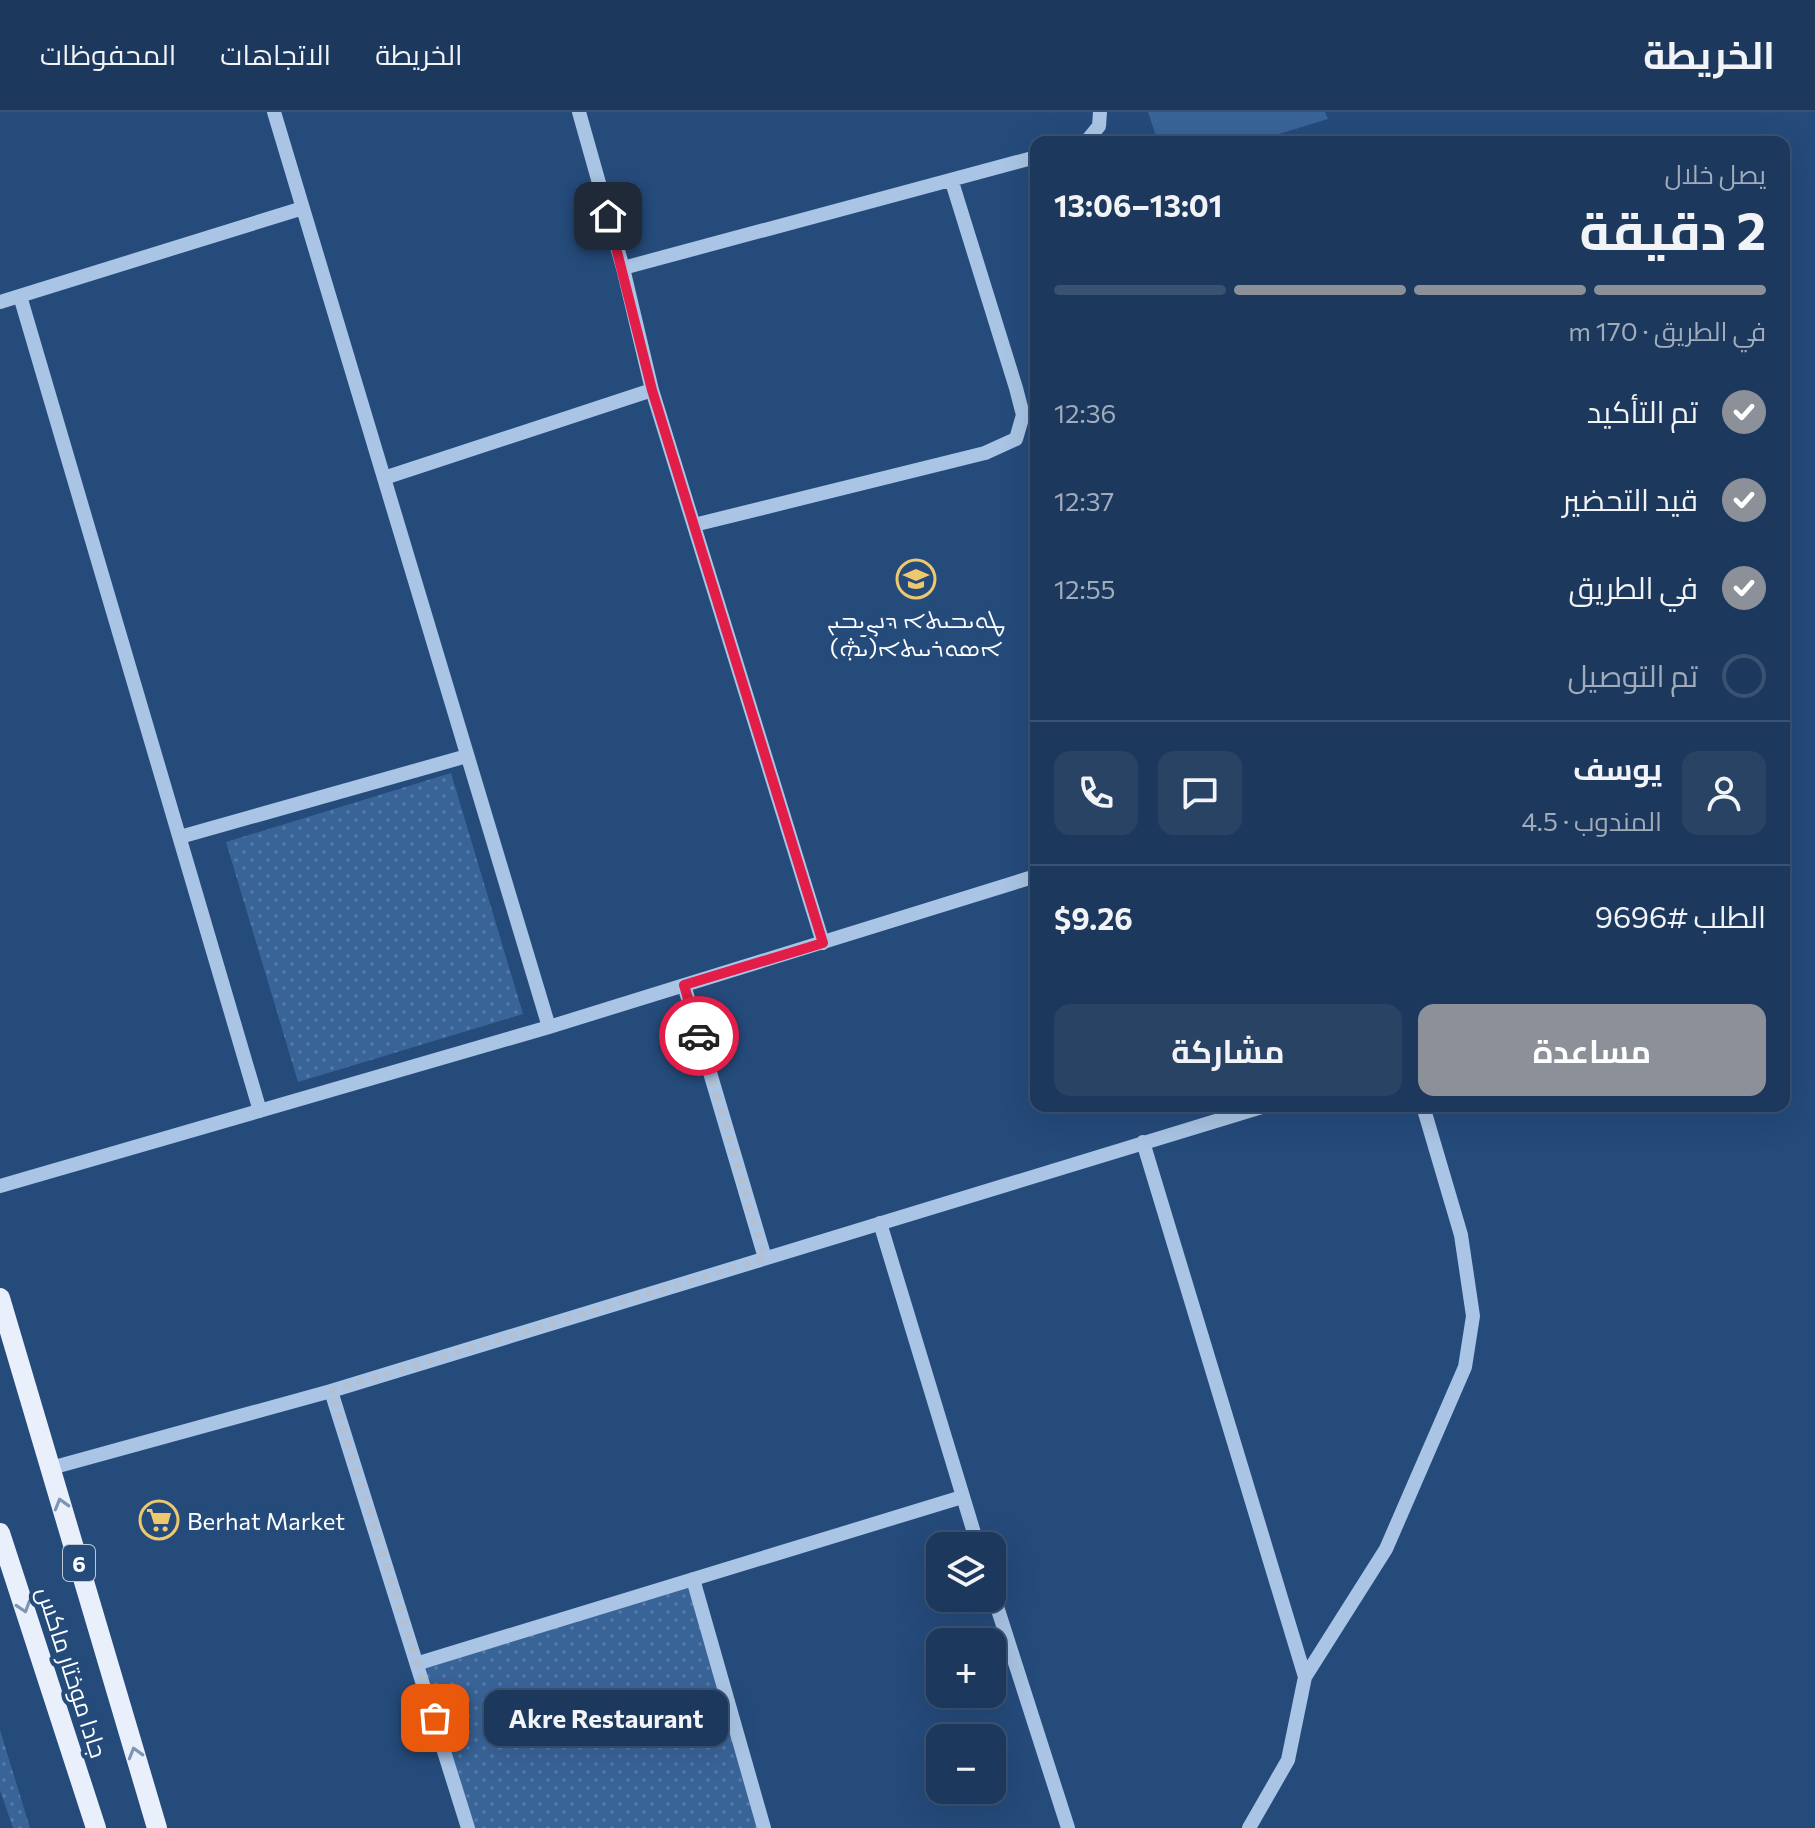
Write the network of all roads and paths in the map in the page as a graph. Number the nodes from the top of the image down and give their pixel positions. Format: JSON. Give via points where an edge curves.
{"nodes":[{"id":1,"x":274,"y":112,"type":"edge"},
{"id":2,"x":579,"y":112,"type":"edge"},
{"id":3,"x":1100,"y":112,"type":"edge"},
{"id":4,"x":1091,"y":136,"type":"edge"},
{"id":5,"x":1030,"y":159,"type":"edge"},
{"id":6,"x":952,"y":182,"type":"junction"},
{"id":7,"x":303,"y":208,"type":"junction"},
{"id":8,"x":623,"y":268,"type":"junction"},
{"id":9,"x":20,"y":296,"type":"junction"},
{"id":10,"x":0,"y":302,"type":"edge"},
{"id":11,"x":652,"y":390,"type":"junction"},
{"id":12,"x":384,"y":478,"type":"junction"},
{"id":13,"x":694,"y":525,"type":"junction"},
{"id":14,"x":467,"y":756,"type":"junction"},
{"id":15,"x":180,"y":837,"type":"junction"},
{"id":16,"x":1030,"y":878,"type":"edge"},
{"id":17,"x":823,"y":943,"type":"junction"},
{"id":18,"x":684,"y":985,"type":"junction"},
{"id":19,"x":549,"y":1027,"type":"junction"},
{"id":20,"x":260,"y":1111,"type":"junction"},
{"id":21,"x":1245,"y":1112,"type":"edge"},
{"id":22,"x":1425,"y":1112,"type":"edge"},
{"id":23,"x":1143,"y":1142,"type":"junction"},
{"id":24,"x":0,"y":1186,"type":"edge"},
{"id":25,"x":880,"y":1223,"type":"junction"},
{"id":26,"x":765,"y":1258,"type":"junction"},
{"id":27,"x":0,"y":1298,"type":"edge"},
{"id":28,"x":331,"y":1391,"type":"junction"},
{"id":29,"x":51,"y":1468,"type":"junction"},
{"id":30,"x":962,"y":1497,"type":"junction"},
{"id":31,"x":973,"y":1532,"type":"edge"},
{"id":32,"x":0,"y":1533,"type":"edge"},
{"id":33,"x":693,"y":1579,"type":"junction"},
{"id":34,"x":999,"y":1612,"type":"edge"},
{"id":35,"x":419,"y":1663,"type":"junction"},
{"id":36,"x":1305,"y":1677,"type":"junction"},
{"id":37,"x":96,"y":1828,"type":"edge"},
{"id":38,"x":157,"y":1828,"type":"edge"},
{"id":39,"x":468,"y":1828,"type":"edge"},
{"id":40,"x":764,"y":1828,"type":"edge"},
{"id":41,"x":1068,"y":1828,"type":"edge"},
{"id":42,"x":1249,"y":1828,"type":"edge"}],
"edges":[{"from":1,"to":7,"type":"street"},
{"from":2,"to":8,"type":"street"},
{"from":3,"to":4,"type":"street","via":[[1099,126]]},
{"from":5,"to":6,"type":"street"},
{"from":6,"to":8,"type":"street"},
{"from":6,"to":13,"type":"street","via":[[1023,415],[1016,439],[985,453]]},
{"from":7,"to":9,"type":"street"},
{"from":7,"to":12,"type":"street"},
{"from":8,"to":11,"type":"street"},
{"from":9,"to":10,"type":"street"},
{"from":9,"to":15,"type":"street"},
{"from":11,"to":12,"type":"street"},
{"from":11,"to":13,"type":"street"},
{"from":12,"to":14,"type":"street"},
{"from":13,"to":17,"type":"street"},
{"from":14,"to":15,"type":"street"},
{"from":14,"to":19,"type":"street"},
{"from":15,"to":20,"type":"street"},
{"from":16,"to":17,"type":"street"},
{"from":17,"to":18,"type":"street"},
{"from":18,"to":19,"type":"street"},
{"from":18,"to":26,"type":"street"},
{"from":19,"to":20,"type":"street"},
{"from":20,"to":24,"type":"street"},
{"from":21,"to":23,"type":"street"},
{"from":22,"to":36,"type":"street","via":[[1461,1235],[1473,1316],[1465,1367],[1386,1549]]},
{"from":23,"to":25,"type":"street"},
{"from":23,"to":36,"type":"street"},
{"from":25,"to":26,"type":"street"},
{"from":25,"to":30,"type":"street"},
{"from":26,"to":28,"type":"street"},
{"from":27,"to":29,"type":"main road","number":"6"},
{"from":28,"to":29,"type":"street"},
{"from":28,"to":35,"type":"street"},
{"from":38,"to":29,"type":"main road","number":"6","one_way":true},
{"from":30,"to":31,"type":"street"},
{"from":30,"to":33,"type":"street"},
{"from":32,"to":37,"type":"main road","name":"جادا موختار ماكس","one_way":true},
{"from":33,"to":35,"type":"street"},
{"from":33,"to":40,"type":"street"},
{"from":34,"to":41,"type":"street"},
{"from":35,"to":39,"type":"street"},
{"from":36,"to":42,"type":"street","via":[[1288,1760]]}]}
